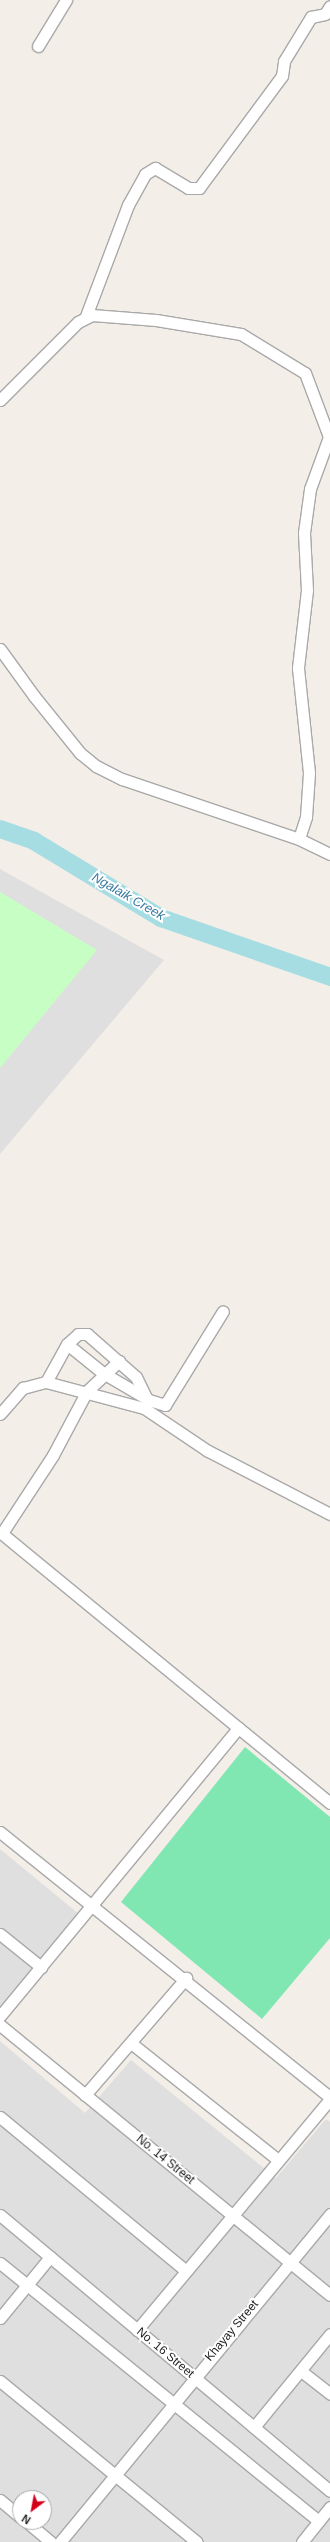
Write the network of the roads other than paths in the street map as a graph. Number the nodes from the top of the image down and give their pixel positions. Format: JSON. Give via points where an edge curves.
{"nodes":[{"id":1,"x":66,"y":0,"type":"edge"},
{"id":2,"x":330,"y":6,"type":"edge"},
{"id":3,"x":38,"y":46,"type":"dead end"},
{"id":4,"x":86,"y":316,"type":"junction"},
{"id":5,"x":0,"y":400,"type":"edge"},
{"id":6,"x":329,"y":430,"type":"edge"},
{"id":7,"x":0,"y":649,"type":"edge"},
{"id":8,"x":299,"y":839,"type":"junction"},
{"id":9,"x":330,"y":854,"type":"edge"},
{"id":10,"x":223,"y":1311,"type":"dead end"},
{"id":11,"x":67,"y":1344,"type":"junction"},
{"id":12,"x":119,"y":1361,"type":"junction"},
{"id":13,"x":103,"y":1373,"type":"junction"},
{"id":14,"x":46,"y":1382,"type":"junction"},
{"id":15,"x":87,"y":1391,"type":"junction"},
{"id":16,"x":146,"y":1404,"type":"junction"},
{"id":17,"x":0,"y":1414,"type":"edge"},
{"id":18,"x":330,"y":1514,"type":"edge"},
{"id":19,"x":1,"y":1533,"type":"edge"},
{"id":20,"x":238,"y":1728,"type":"junction"},
{"id":21,"x":330,"y":1803,"type":"edge"},
{"id":22,"x":0,"y":1832,"type":"edge"},
{"id":23,"x":92,"y":1904,"type":"junction"},
{"id":24,"x":0,"y":1934,"type":"edge"},
{"id":25,"x":41,"y":1967,"type":"junction"},
{"id":26,"x":186,"y":1978,"type":"junction"},
{"id":27,"x":0,"y":2016,"type":"edge"},
{"id":28,"x":0,"y":2025,"type":"edge"},
{"id":29,"x":131,"y":2043,"type":"junction"},
{"id":30,"x":85,"y":2095,"type":"junction"},
{"id":31,"x":330,"y":2098,"type":"edge"},
{"id":32,"x":0,"y":2117,"type":"edge"},
{"id":33,"x":278,"y":2160,"type":"junction"},
{"id":34,"x":232,"y":2214,"type":"junction"},
{"id":35,"x":330,"y":2214,"type":"edge"},
{"id":36,"x":0,"y":2215,"type":"edge"},
{"id":37,"x":50,"y":2257,"type":"junction"},
{"id":38,"x":0,"y":2262,"type":"edge"},
{"id":39,"x":290,"y":2262,"type":"junction"},
{"id":40,"x":185,"y":2270,"type":"junction"},
{"id":41,"x":28,"y":2285,"type":"junction"},
{"id":42,"x":330,"y":2295,"type":"edge"},
{"id":43,"x":0,"y":2318,"type":"edge"},
{"id":44,"x":137,"y":2330,"type":"junction"},
{"id":45,"x":330,"y":2334,"type":"edge"},
{"id":46,"x":301,"y":2371,"type":"junction"},
{"id":47,"x":194,"y":2378,"type":"junction"},
{"id":48,"x":0,"y":2382,"type":"edge"},
{"id":49,"x":330,"y":2394,"type":"edge"},
{"id":50,"x":173,"y":2403,"type":"junction"},
{"id":51,"x":254,"y":2427,"type":"junction"},
{"id":52,"x":114,"y":2476,"type":"junction"},
{"id":53,"x":330,"y":2491,"type":"edge"},
{"id":54,"x":0,"y":2500,"type":"edge"},
{"id":55,"x":330,"y":2507,"type":"edge"},
{"id":56,"x":12,"y":2510,"type":"edge"},
{"id":57,"x":319,"y":2521,"type":"junction"},
{"id":58,"x":37,"y":2530,"type":"edge"},
{"id":59,"x":51,"y":2542,"type":"edge"},
{"id":60,"x":60,"y":2542,"type":"edge"},
{"id":61,"x":197,"y":2542,"type":"edge"},
{"id":62,"x":302,"y":2542,"type":"edge"}],
"edges":[{"from":1,"to":3,"type":"street"},
{"from":2,"to":4,"type":"street","via":[[325,14],[311,17],[284,61],[282,76],[199,188],[188,188],[155,168],[144,174],[128,205]]},
{"from":4,"to":5,"type":"street"},
{"from":4,"to":6,"type":"street","via":[[114,315],[241,334],[277,359],[300,368]]},
{"from":6,"to":8,"type":"street","via":[[328,442],[310,489],[304,533],[307,590],[298,668],[309,773],[306,817]]},
{"from":7,"to":8,"type":"street","via":[[80,753],[96,766],[122,779]]},
{"from":8,"to":9,"type":"street"},
{"from":10,"to":16,"type":"street","via":[[168,1403]]},
{"from":11,"to":12,"type":"street","via":[[78,1334],[86,1334]]},
{"from":11,"to":13,"type":"street"},
{"from":11,"to":14,"type":"street"},
{"from":12,"to":13,"type":"street"},
{"from":12,"to":16,"type":"street","via":[[136,1377]]},
{"from":13,"to":15,"type":"street"},
{"from":13,"to":16,"type":"street"},
{"from":14,"to":15,"type":"street"},
{"from":14,"to":17,"type":"street","via":[[23,1388]]},
{"from":15,"to":16,"type":"street"},
{"from":15,"to":19,"type":"street","via":[[52,1455]]},
{"from":16,"to":18,"type":"street","via":[[208,1451]]},
{"from":19,"to":20,"type":"street"},
{"from":20,"to":21,"type":"street"},
{"from":20,"to":23,"type":"street"},
{"from":22,"to":23,"type":"street"},
{"from":23,"to":25,"type":"street"},
{"from":23,"to":26,"type":"street"},
{"from":24,"to":25,"type":"street"},
{"from":25,"to":27,"type":"street"},
{"from":26,"to":29,"type":"street"},
{"from":26,"to":31,"type":"street"},
{"from":28,"to":30,"type":"street","name":"No. 14 Street"},
{"from":29,"to":30,"type":"street"},
{"from":29,"to":33,"type":"street"},
{"from":30,"to":34,"type":"street","name":"No. 14 Street"},
{"from":31,"to":33,"type":"street"},
{"from":32,"to":40,"type":"street"},
{"from":33,"to":34,"type":"street"},
{"from":34,"to":39,"type":"street","name":"No. 14 Street"},
{"from":34,"to":40,"type":"street"},
{"from":35,"to":39,"type":"street","name":"Khayay Street"},
{"from":36,"to":37,"type":"street","name":"No. 16 Street"},
{"from":37,"to":41,"type":"street"},
{"from":37,"to":44,"type":"street","name":"No. 16 Street"},
{"from":38,"to":41,"type":"street"},
{"from":39,"to":42,"type":"street","name":"No. 14 Street"},
{"from":39,"to":47,"type":"street","name":"Khayay Street"},
{"from":40,"to":44,"type":"street"},
{"from":41,"to":43,"type":"street"},
{"from":41,"to":50,"type":"street"},
{"from":44,"to":47,"type":"street","name":"No. 16 Street"},
{"from":45,"to":46,"type":"street"},
{"from":46,"to":49,"type":"street"},
{"from":46,"to":51,"type":"street"},
{"from":47,"to":50,"type":"street","name":"Khayay Street"},
{"from":47,"to":51,"type":"street","name":"No. 16 Street"},
{"from":48,"to":52,"type":"street"},
{"from":50,"to":52,"type":"street","name":"Khayay Street"},
{"from":50,"to":57,"type":"street"},
{"from":51,"to":53,"type":"street","name":"No. 16 Street"},
{"from":52,"to":60,"type":"street","name":"Khayay Street"},
{"from":52,"to":61,"type":"street"},
{"from":54,"to":56,"type":"street"},
{"from":55,"to":57,"type":"street"},
{"from":57,"to":62,"type":"street"},
{"from":58,"to":59,"type":"street"}]}
